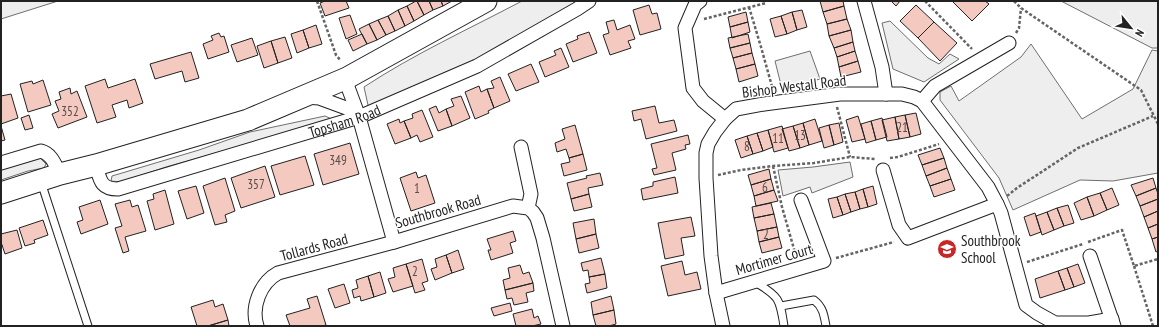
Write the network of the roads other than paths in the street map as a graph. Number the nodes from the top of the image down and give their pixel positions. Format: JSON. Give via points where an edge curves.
{"nodes":[{"id":1,"x":486,"y":1,"type":"edge"},
{"id":2,"x":589,"y":1,"type":"edge"},
{"id":3,"x":700,"y":1,"type":"edge"},
{"id":4,"x":864,"y":1,"type":"edge"},
{"id":5,"x":1009,"y":43,"type":"road end"},
{"id":6,"x":343,"y":70,"type":"junction"},
{"id":7,"x":886,"y":94,"type":"junction"},
{"id":8,"x":303,"y":97,"type":"junction"},
{"id":9,"x":922,"y":101,"type":"junction"},
{"id":10,"x":358,"y":114,"type":"junction"},
{"id":11,"x":725,"y":119,"type":"junction"},
{"id":12,"x":521,"y":148,"type":"dead end"},
{"id":13,"x":1,"y":163,"type":"edge"},
{"id":14,"x":882,"y":163,"type":"road end"},
{"id":15,"x":96,"y":165,"type":"junction"},
{"id":16,"x":60,"y":174,"type":"junction"},
{"id":17,"x":40,"y":180,"type":"junction"},
{"id":18,"x":1,"y":193,"type":"edge"},
{"id":19,"x":801,"y":200,"type":"dead end"},
{"id":20,"x":528,"y":208,"type":"junction"},
{"id":21,"x":999,"y":208,"type":"junction"},
{"id":22,"x":394,"y":242,"type":"junction"},
{"id":23,"x":1090,"y":256,"type":"dead end"},
{"id":24,"x":755,"y":282,"type":"junction"},
{"id":25,"x":716,"y":292,"type":"junction"},
{"id":26,"x":781,"y":306,"type":"junction"},
{"id":27,"x":1113,"y":322,"type":"edge"},
{"id":28,"x":88,"y":326,"type":"edge"},
{"id":29,"x":257,"y":326,"type":"edge"},
{"id":30,"x":563,"y":326,"type":"edge"},
{"id":31,"x":723,"y":326,"type":"edge"},
{"id":32,"x":784,"y":326,"type":"edge"},
{"id":33,"x":826,"y":326,"type":"edge"}],
"edges":[{"from":1,"to":6,"type":"main road"},
{"from":2,"to":10,"type":"street","name":"Topsham Road","via":[[477,66]]},
{"from":3,"to":11,"type":"street","via":[[685,28],[693,88],[703,101]]},
{"from":4,"to":7,"type":"street","via":[[882,68]]},
{"from":5,"to":9,"type":"street","via":[[935,86]]},
{"from":6,"to":8,"type":"main road"},
{"from":6,"to":10,"type":"street","name":"Southbrook Road"},
{"from":7,"to":9,"type":"street","name":"Bishop Westall Road","via":[[902,94]]},
{"from":7,"to":11,"type":"street","name":"Bishop Westall Road","via":[[835,95],[776,102],[736,109]]},
{"from":8,"to":10,"type":"street","via":[[319,98]]},
{"from":8,"to":15,"type":"main road","via":[[248,120]]},
{"from":9,"to":21,"type":"street","via":[[988,187]]},
{"from":10,"to":15,"type":"street","name":"Topsham Road","via":[[118,189],[105,186]]},
{"from":10,"to":22,"type":"street","name":"Southbrook Road"},
{"from":11,"to":25,"type":"street","name":"Bishop Westall Road","via":[[708,144],[706,153],[711,256]]},
{"from":12,"to":20,"type":"street","via":[[531,194]]},
{"from":13,"to":16,"type":"street","via":[[41,151],[50,156]]},
{"from":14,"to":21,"type":"street","via":[[899,225],[908,238]]},
{"from":15,"to":16,"type":"main road"},
{"from":16,"to":17,"type":"main road"},
{"from":17,"to":18,"type":"main road"},
{"from":17,"to":28,"type":"lane"},
{"from":19,"to":24,"type":"street","name":"Mortimer Court","via":[[824,261]]},
{"from":20,"to":22,"type":"street","name":"Southbrook Road","via":[[513,206]]},
{"from":20,"to":30,"type":"street","via":[[536,218],[543,238]]},
{"from":21,"to":27,"type":"street","via":[[1026,305],[1055,323]]},
{"from":22,"to":29,"type":"street","name":"Tollards Road","via":[[271,277],[255,306],[254,318]]},
{"from":23,"to":27,"type":"street"},
{"from":24,"to":25,"type":"street","name":"Mortimer Court"},
{"from":24,"to":26,"type":"lane","via":[[775,295]]},
{"from":25,"to":31,"type":"street","name":"Bishop Westall Road"},
{"from":26,"to":32,"type":"lane"},
{"from":26,"to":33,"type":"lane","via":[[814,300],[820,304]]}]}
